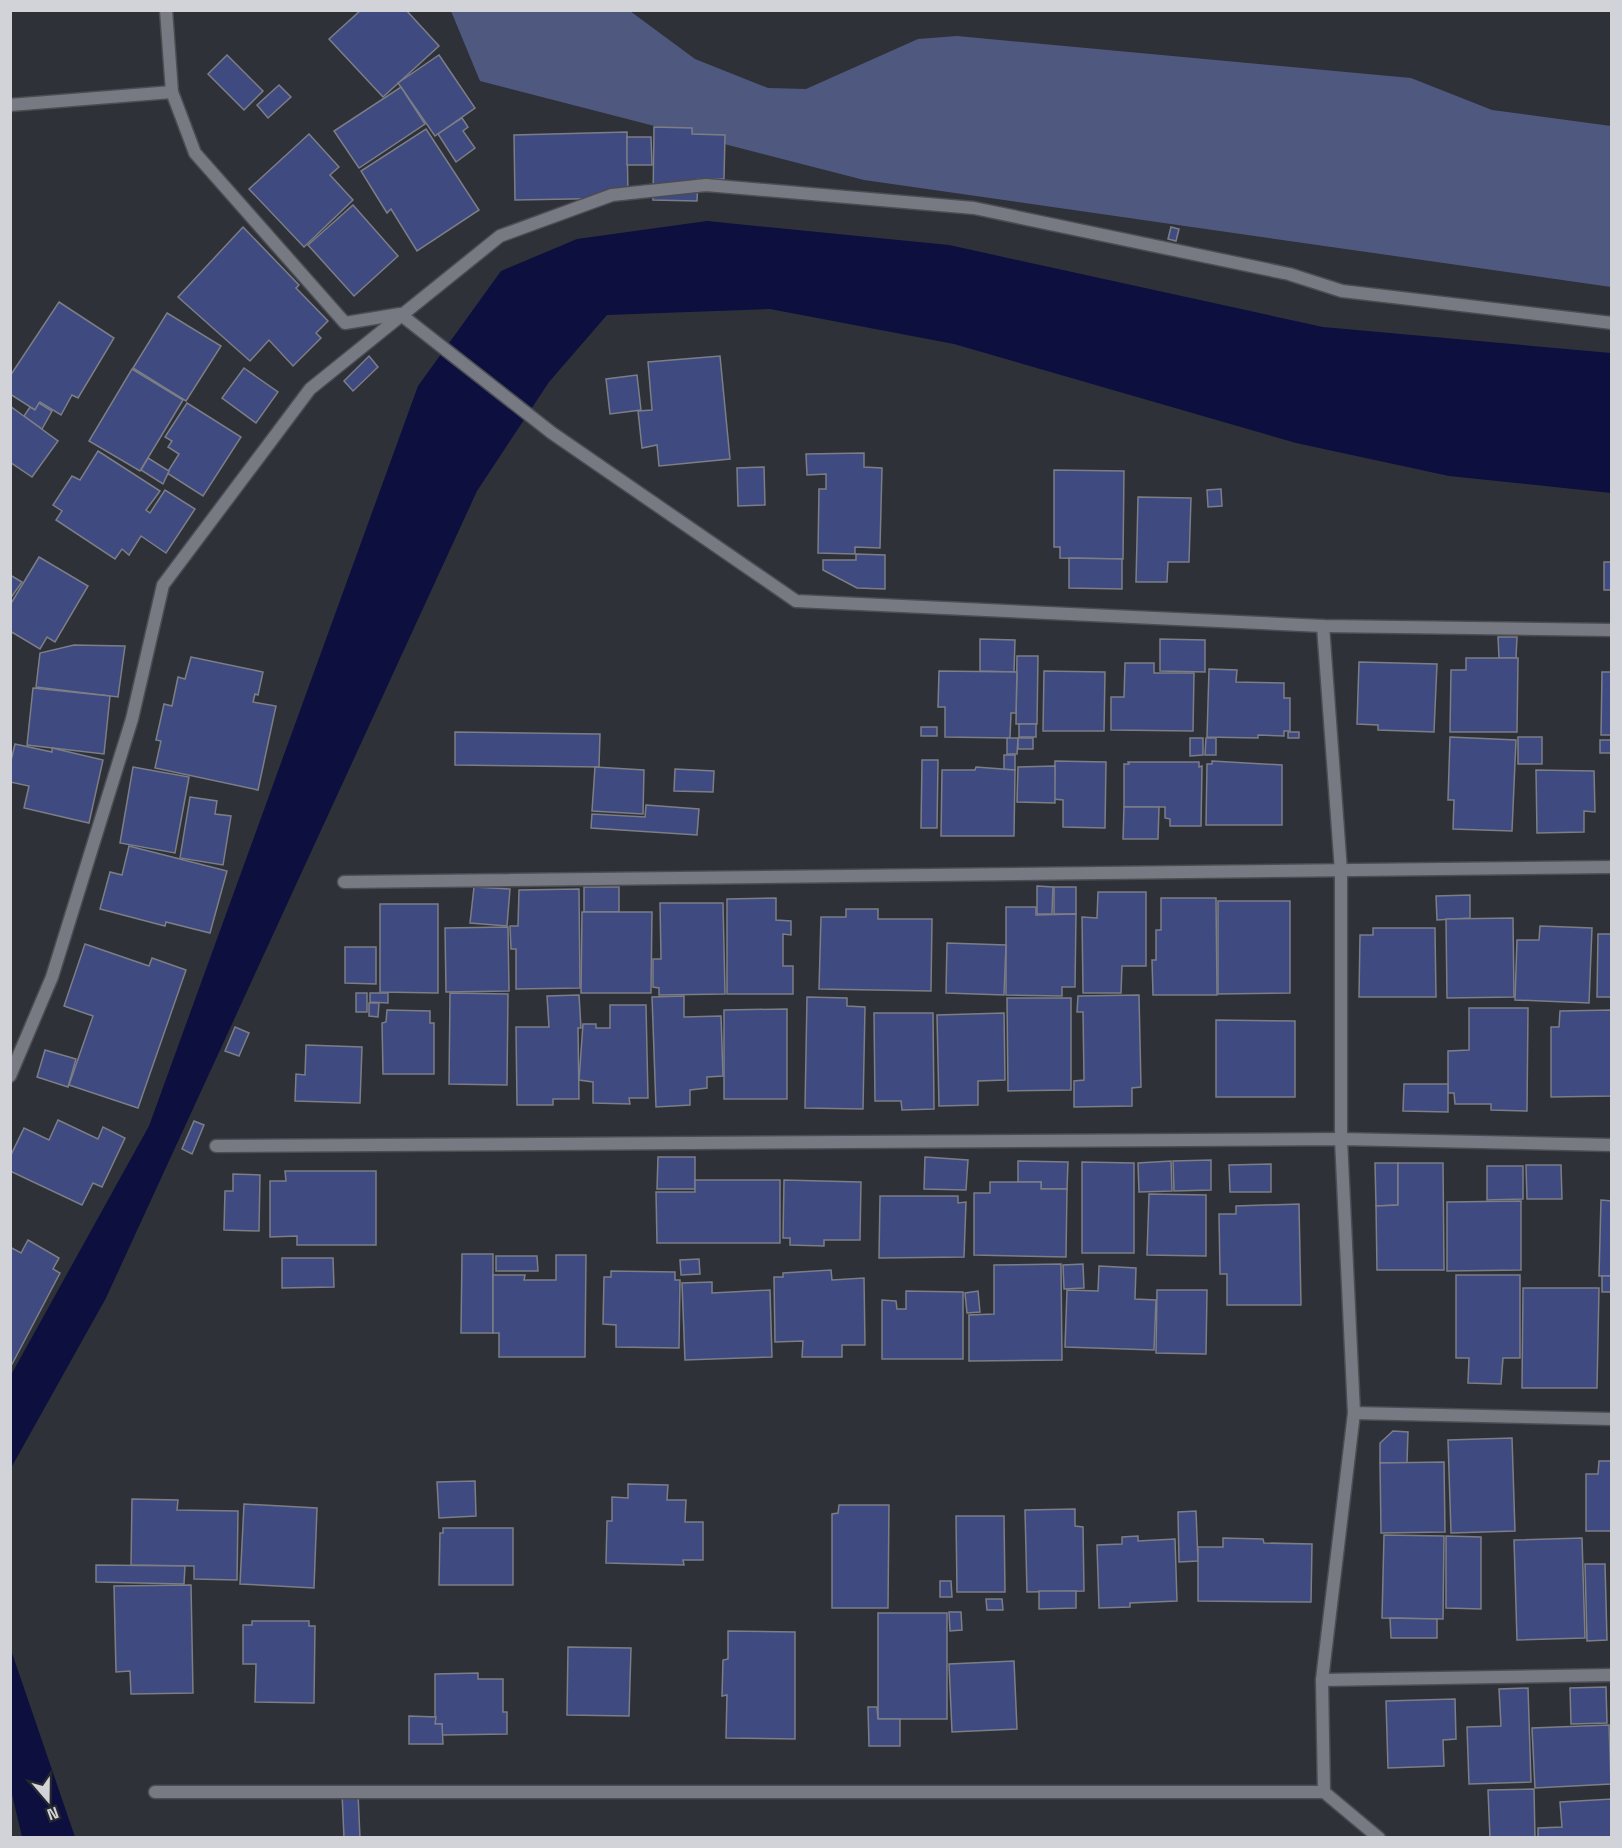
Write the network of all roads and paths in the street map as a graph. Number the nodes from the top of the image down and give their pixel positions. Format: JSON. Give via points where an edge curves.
{"nodes":[{"id":1,"x":166,"y":10,"type":"edge"},
{"id":2,"x":172,"y":92,"type":"junction"},
{"id":3,"x":10,"y":105,"type":"edge"},
{"id":4,"x":400,"y":314,"type":"junction"},
{"id":5,"x":1611,"y":323,"type":"edge"},
{"id":6,"x":1323,"y":626,"type":"junction"},
{"id":7,"x":1611,"y":630,"type":"edge"},
{"id":8,"x":1611,"y":867,"type":"edge"},
{"id":9,"x":1341,"y":871,"type":"junction"},
{"id":10,"x":344,"y":882,"type":"dead end"},
{"id":11,"x":10,"y":1076,"type":"edge"},
{"id":12,"x":1341,"y":1139,"type":"junction"},
{"id":13,"x":1611,"y":1145,"type":"edge"},
{"id":14,"x":216,"y":1146,"type":"dead end"},
{"id":15,"x":1354,"y":1413,"type":"junction"},
{"id":16,"x":1611,"y":1419,"type":"edge"},
{"id":17,"x":1611,"y":1675,"type":"edge"},
{"id":18,"x":1322,"y":1680,"type":"junction"},
{"id":19,"x":155,"y":1792,"type":"dead end"},
{"id":20,"x":1324,"y":1792,"type":"junction"},
{"id":21,"x":1379,"y":1838,"type":"edge"}],
"edges":[{"from":1,"to":2,"type":"street"},
{"from":2,"to":3,"type":"street"},
{"from":2,"to":4,"type":"street","via":[[195,153],[345,323]]},
{"from":4,"to":5,"type":"street","via":[[508,232],[612,195],[706,185],[974,208],[1289,274],[1342,291]]},
{"from":4,"to":6,"type":"street","via":[[552,433],[796,601]]},
{"from":4,"to":11,"type":"street","via":[[310,388],[163,585],[132,719],[59,955]]},
{"from":6,"to":7,"type":"street"},
{"from":6,"to":9,"type":"street"},
{"from":8,"to":9,"type":"street"},
{"from":9,"to":10,"type":"street"},
{"from":9,"to":12,"type":"street"},
{"from":12,"to":13,"type":"street"},
{"from":12,"to":14,"type":"street"},
{"from":12,"to":15,"type":"street"},
{"from":15,"to":16,"type":"street"},
{"from":15,"to":18,"type":"street"},
{"from":17,"to":18,"type":"street"},
{"from":18,"to":20,"type":"street"},
{"from":19,"to":20,"type":"street"},
{"from":20,"to":21,"type":"street"}]}
